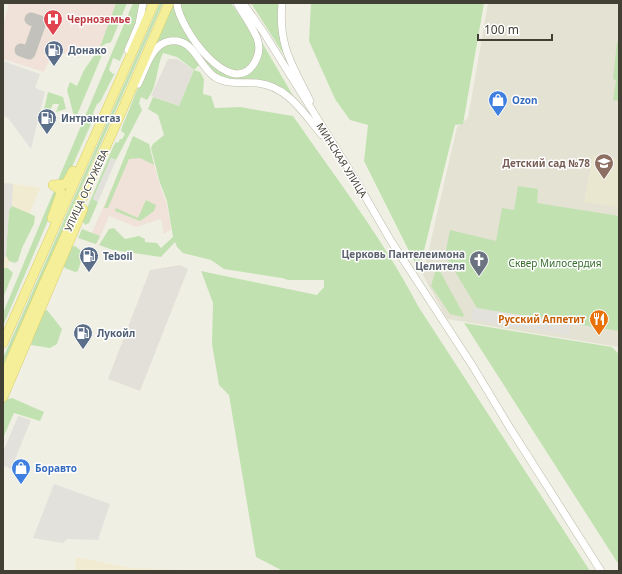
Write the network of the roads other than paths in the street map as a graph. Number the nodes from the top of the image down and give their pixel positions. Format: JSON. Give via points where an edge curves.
{"nodes":[{"id":1,"x":143,"y":3,"type":"edge"},
{"id":2,"x":154,"y":3,"type":"edge"},
{"id":3,"x":169,"y":3,"type":"edge"},
{"id":4,"x":177,"y":3,"type":"edge"},
{"id":5,"x":237,"y":3,"type":"edge"},
{"id":6,"x":243,"y":3,"type":"edge"},
{"id":7,"x":282,"y":3,"type":"edge"},
{"id":8,"x":106,"y":107,"type":"junction"},
{"id":9,"x":113,"y":131,"type":"junction"},
{"id":10,"x":328,"y":137,"type":"junction"},
{"id":11,"x":334,"y":149,"type":"junction"},
{"id":12,"x":3,"y":342,"type":"edge"},
{"id":13,"x":3,"y":378,"type":"edge"},
{"id":14,"x":3,"y":397,"type":"edge"},
{"id":15,"x":601,"y":571,"type":"edge"}],
"edges":[{"from":1,"to":8,"type":"street","via":[[139,24]]},
{"from":2,"to":8,"type":"main road","name":"УЛИЦА ОСТУЖЕВА"},
{"from":3,"to":9,"type":"main road","name":"УЛИЦА ОСТУЖЕВА"},
{"from":4,"to":5,"type":"street","via":[[180,16],[204,53],[223,70],[242,73],[252,66],[258,55],[259,46]]},
{"from":6,"to":10,"type":"street","name":"МИНСКАЯ УЛИЦА"},
{"from":7,"to":10,"type":"street","via":[[282,32],[286,52]]},
{"from":8,"to":12,"type":"main road","name":"УЛИЦА ОСТУЖЕВА"},
{"from":8,"to":12,"type":"main road","via":[[68,181],[64,185],[53,185],[60,190],[60,197]]},
{"from":9,"to":11,"type":"street","via":[[152,54],[162,44],[177,41],[191,48],[208,71],[219,79],[263,84],[282,91]]},
{"from":9,"to":13,"type":"main road","name":"УЛИЦА ОСТУЖЕВА"},
{"from":9,"to":14,"type":"main road","via":[[75,230]]},
{"from":10,"to":11,"type":"street","name":"МИНСКАЯ УЛИЦА"},
{"from":11,"to":15,"type":"street","name":"МИНСКАЯ УЛИЦА"}]}
